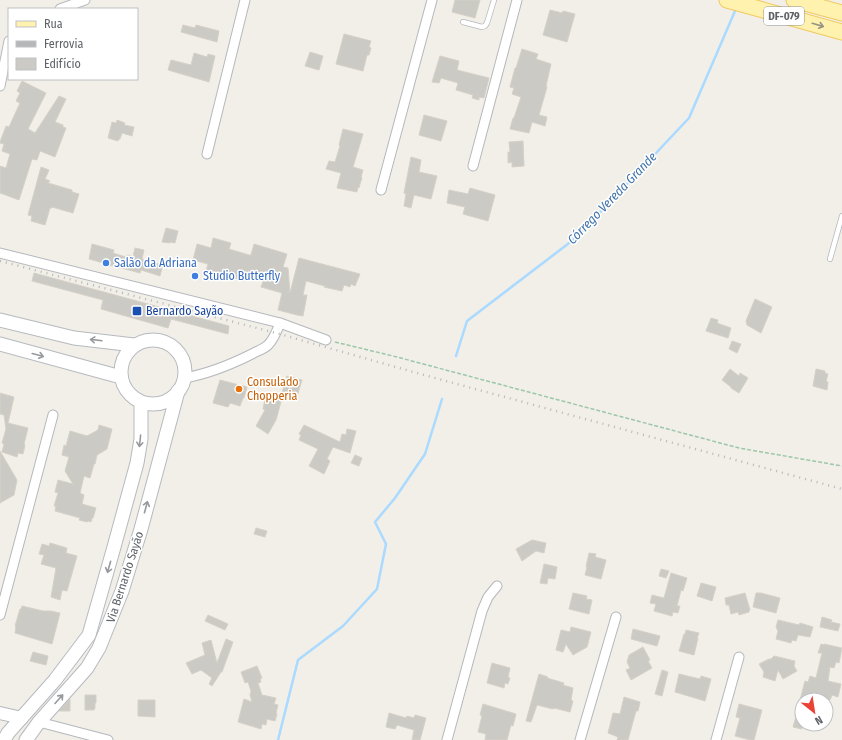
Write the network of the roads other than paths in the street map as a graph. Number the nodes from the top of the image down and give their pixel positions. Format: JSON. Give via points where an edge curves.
{"nodes":[{"id":1,"x":85,"y":0,"type":"edge"},
{"id":2,"x":245,"y":0,"type":"edge"},
{"id":3,"x":432,"y":0,"type":"edge"},
{"id":4,"x":494,"y":0,"type":"edge"},
{"id":5,"x":517,"y":0,"type":"edge"},
{"id":6,"x":727,"y":0,"type":"edge"},
{"id":7,"x":794,"y":0,"type":"edge"},
{"id":8,"x":63,"y":8,"type":"edge"},
{"id":9,"x":842,"y":13,"type":"edge"},
{"id":10,"x":464,"y":22,"type":"dead end"},
{"id":11,"x":842,"y":32,"type":"edge"},
{"id":12,"x":8,"y":46,"type":"edge"},
{"id":13,"x":0,"y":86,"type":"edge"},
{"id":14,"x":207,"y":154,"type":"dead end"},
{"id":15,"x":473,"y":166,"type":"dead end"},
{"id":16,"x":381,"y":190,"type":"dead end"},
{"id":17,"x":842,"y":216,"type":"edge"},
{"id":18,"x":0,"y":253,"type":"edge"},
{"id":19,"x":830,"y":260,"type":"dead end"},
{"id":20,"x":0,"y":320,"type":"edge"},
{"id":21,"x":280,"y":323,"type":"junction"},
{"id":22,"x":326,"y":340,"type":"road end"},
{"id":23,"x":0,"y":344,"type":"edge"},
{"id":24,"x":134,"y":345,"type":"junction"},
{"id":25,"x":121,"y":377,"type":"junction"},
{"id":26,"x":184,"y":378,"type":"junction"},
{"id":27,"x":178,"y":391,"type":"junction"},
{"id":28,"x":142,"y":402,"type":"junction"},
{"id":29,"x":53,"y":415,"type":"dead end"},
{"id":30,"x":497,"y":586,"type":"dead end"},
{"id":31,"x":0,"y":615,"type":"edge"},
{"id":32,"x":616,"y":617,"type":"dead end"},
{"id":33,"x":739,"y":657,"type":"dead end"},
{"id":34,"x":0,"y":713,"type":"edge"},
{"id":35,"x":22,"y":718,"type":"junction"},
{"id":36,"x":38,"y":722,"type":"junction"},
{"id":37,"x":4,"y":740,"type":"edge"},
{"id":38,"x":26,"y":740,"type":"edge"},
{"id":39,"x":108,"y":740,"type":"edge"},
{"id":40,"x":447,"y":740,"type":"edge"},
{"id":41,"x":580,"y":740,"type":"edge"},
{"id":42,"x":716,"y":740,"type":"edge"}],
"edges":[{"from":1,"to":8,"type":"street"},
{"from":2,"to":14,"type":"street"},
{"from":3,"to":16,"type":"street"},
{"from":4,"to":10,"type":"lane","via":[[485,26]]},
{"from":5,"to":15,"type":"street"},
{"from":6,"to":11,"type":"main road","number":"DF-079","one_way":true},
{"from":7,"to":9,"type":"main road","number":"DF-079"},
{"from":12,"to":13,"type":"street"},
{"from":17,"to":19,"type":"lane"},
{"from":18,"to":21,"type":"street"},
{"from":24,"to":20,"type":"main road","one_way":true,"via":[[74,338]]},
{"from":21,"to":22,"type":"street"},
{"from":21,"to":26,"type":"street","via":[[272,339],[262,349],[208,373]]},
{"from":23,"to":25,"type":"main road","one_way":true},
{"from":24,"to":25,"type":"main road","via":[[123,359]]},
{"from":24,"to":26,"type":"main road","via":[[148,340],[164,341],[176,350],[184,363]]},
{"from":25,"to":28,"type":"main road","via":[[128,392]]},
{"from":26,"to":27,"type":"main road"},
{"from":27,"to":28,"type":"main road","via":[[168,400],[155,404]]},
{"from":36,"to":27,"type":"main road","name":"Via Bernardo Sayão","one_way":true,"via":[[87,668],[99,648],[122,591]]},
{"from":28,"to":35,"type":"main road","name":"Via Bernardo Sayão","one_way":true,"via":[[141,439],[137,463],[89,635],[56,680]]},
{"from":29,"to":31,"type":"street"},
{"from":30,"to":40,"type":"street","via":[[488,597],[482,611]]},
{"from":32,"to":41,"type":"street"},
{"from":33,"to":42,"type":"street"},
{"from":34,"to":35,"type":"street"},
{"from":35,"to":37,"type":"main road","name":"Via Bernardo Sayão"},
{"from":36,"to":38,"type":"main road","name":"Via Bernardo Sayão"},
{"from":36,"to":39,"type":"street"}]}
